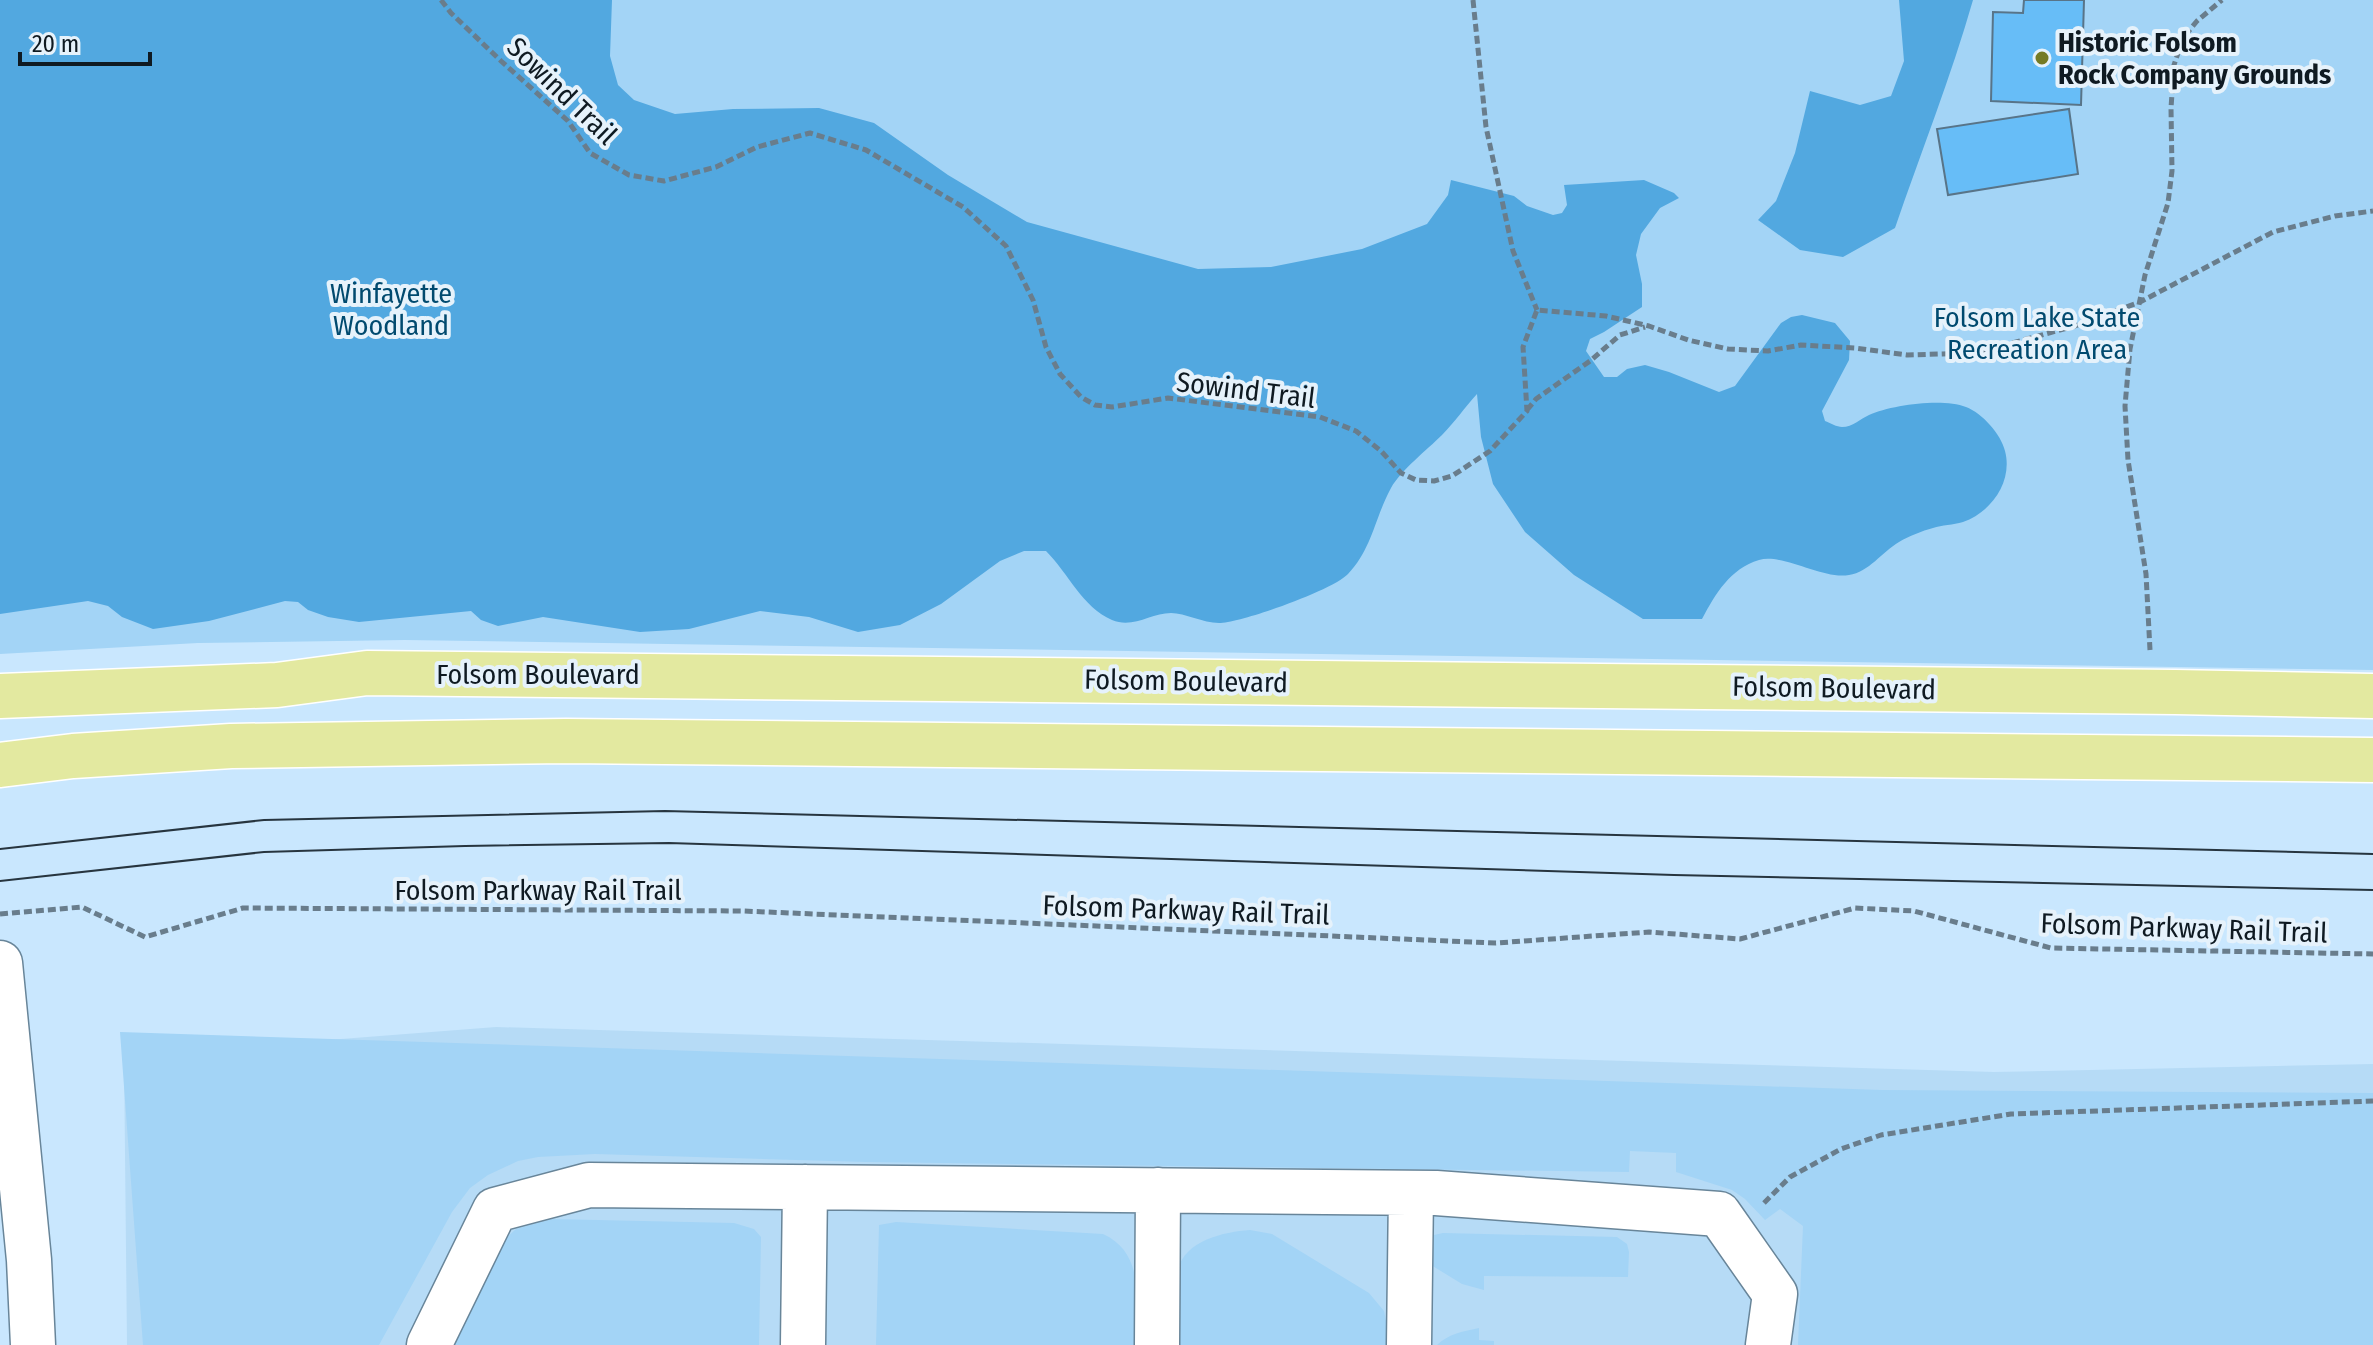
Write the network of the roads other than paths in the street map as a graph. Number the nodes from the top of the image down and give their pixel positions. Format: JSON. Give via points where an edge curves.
{"nodes":[{"id":1,"x":0,"y":696,"type":"edge"},
{"id":2,"x":2373,"y":696,"type":"edge"},
{"id":3,"x":2373,"y":760,"type":"edge"},
{"id":4,"x":0,"y":765,"type":"edge"},
{"id":5,"x":0,"y":963,"type":"edge"},
{"id":6,"x":805,"y":1187,"type":"junction"},
{"id":7,"x":1158,"y":1190,"type":"junction"},
{"id":8,"x":1411,"y":1193,"type":"junction"},
{"id":9,"x":33,"y":1345,"type":"edge"},
{"id":10,"x":429,"y":1345,"type":"edge"},
{"id":11,"x":803,"y":1345,"type":"edge"},
{"id":12,"x":1157,"y":1345,"type":"edge"},
{"id":13,"x":1409,"y":1345,"type":"edge"},
{"id":14,"x":1768,"y":1345,"type":"edge"}],
"edges":[{"from":1,"to":2,"type":"main road","name":"Folsom Boulevard","via":[[277,685],[367,673]]},
{"from":3,"to":4,"type":"main road","via":[[566,741],[231,746]]},
{"from":5,"to":9,"type":"street"},
{"from":6,"to":7,"type":"street"},
{"from":6,"to":10,"type":"street","via":[[589,1185],[495,1210]]},
{"from":6,"to":11,"type":"street"},
{"from":7,"to":8,"type":"street"},
{"from":7,"to":12,"type":"street"},
{"from":8,"to":13,"type":"street"},
{"from":8,"to":14,"type":"street","via":[[1719,1214],[1775,1294]]}]}
